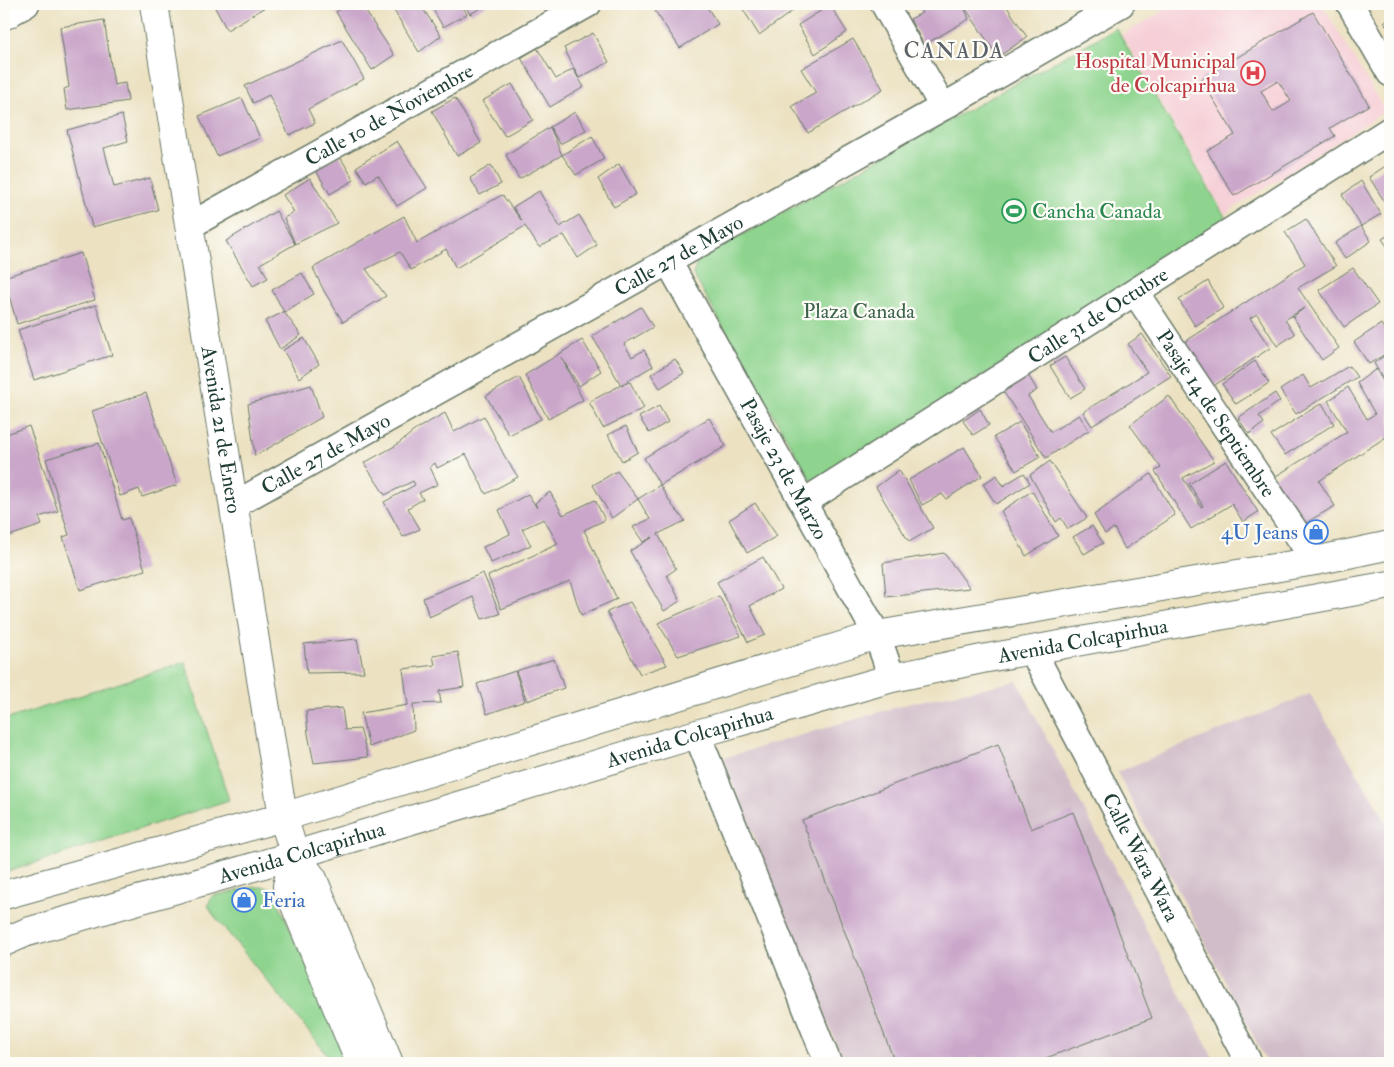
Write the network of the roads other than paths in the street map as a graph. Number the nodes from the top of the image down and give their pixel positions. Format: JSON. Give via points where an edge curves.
{"nodes":[{"id":1,"x":154,"y":4,"type":"edge"},
{"id":2,"x":588,"y":4,"type":"edge"},
{"id":3,"x":884,"y":4,"type":"edge"},
{"id":4,"x":1121,"y":4,"type":"edge"},
{"id":5,"x":1350,"y":4,"type":"edge"},
{"id":6,"x":1390,"y":73,"type":"edge"},
{"id":7,"x":943,"y":107,"type":"junction"},
{"id":8,"x":1390,"y":130,"type":"edge"},
{"id":9,"x":189,"y":226,"type":"junction"},
{"id":10,"x":668,"y":261,"type":"junction"},
{"id":11,"x":1134,"y":292,"type":"junction"},
{"id":12,"x":804,"y":502,"type":"junction"},
{"id":13,"x":234,"y":505,"type":"junction"},
{"id":14,"x":1390,"y":545,"type":"edge"},
{"id":15,"x":1315,"y":561,"type":"junction"},
{"id":16,"x":1390,"y":585,"type":"edge"},
{"id":17,"x":877,"y":635,"type":"junction"},
{"id":18,"x":1032,"y":650,"type":"junction"},
{"id":19,"x":892,"y":678,"type":"junction"},
{"id":20,"x":697,"y":734,"type":"junction"},
{"id":21,"x":283,"y":817,"type":"junction"},
{"id":22,"x":294,"y":855,"type":"junction"},
{"id":23,"x":4,"y":895,"type":"edge"},
{"id":24,"x":4,"y":942,"type":"edge"},
{"id":25,"x":360,"y":1063,"type":"edge"},
{"id":26,"x":390,"y":1063,"type":"edge"},
{"id":27,"x":828,"y":1063,"type":"edge"},
{"id":28,"x":1249,"y":1063,"type":"edge"}],
"edges":[{"from":1,"to":9,"type":"main road","name":"Avenida 21 de Enero"},
{"from":2,"to":9,"type":"street","name":"Calle 10 de Noviembre"},
{"from":3,"to":7,"type":"street"},
{"from":4,"to":7,"type":"street","name":"Calle 27 de Mayo"},
{"from":5,"to":6,"type":"street"},
{"from":7,"to":10,"type":"street","name":"Calle 27 de Mayo"},
{"from":8,"to":11,"type":"street","name":"Calle 31 de Octubre"},
{"from":9,"to":13,"type":"main road","name":"Avenida 21 de Enero"},
{"from":10,"to":12,"type":"street","name":"Pasaje 23 de Marzo"},
{"from":10,"to":13,"type":"street","name":"Calle 27 de Mayo"},
{"from":11,"to":12,"type":"street","name":"Calle 31 de Octubre"},
{"from":11,"to":15,"type":"street","name":"Pasaje 14 de Septiembre"},
{"from":12,"to":17,"type":"street","name":"Pasaje 23 de Marzo"},
{"from":13,"to":21,"type":"main road","name":"Avenida 21 de Enero"},
{"from":14,"to":15,"type":"main road","name":"Avenida Colcapirhua"},
{"from":15,"to":17,"type":"main road","name":"Avenida Colcapirhua"},
{"from":16,"to":18,"type":"main road","name":"Avenida Colcapirhua"},
{"from":17,"to":19,"type":"street","name":"Pasaje 23 de Marzo"},
{"from":17,"to":21,"type":"main road","name":"Avenida Colcapirhua"},
{"from":18,"to":19,"type":"main road","name":"Avenida Colcapirhua"},
{"from":18,"to":28,"type":"street","name":"Calle Wara Wara"},
{"from":19,"to":20,"type":"main road","name":"Avenida Colcapirhua"},
{"from":20,"to":22,"type":"main road","name":"Avenida Colcapirhua"},
{"from":20,"to":27,"type":"street"},
{"from":21,"to":22,"type":"main road","name":"Avenida 21 de Enero"},
{"from":21,"to":23,"type":"main road","name":"Avenida Colcapirhua"},
{"from":22,"to":24,"type":"main road","name":"Avenida Colcapirhua","via":[[27,932]]},
{"from":22,"to":25,"type":"main road","name":"Avenida 21 de Enero","via":[[287,886]]},
{"from":22,"to":26,"type":"main road","name":"Avenida 21 de Enero","via":[[313,878]]}]}
